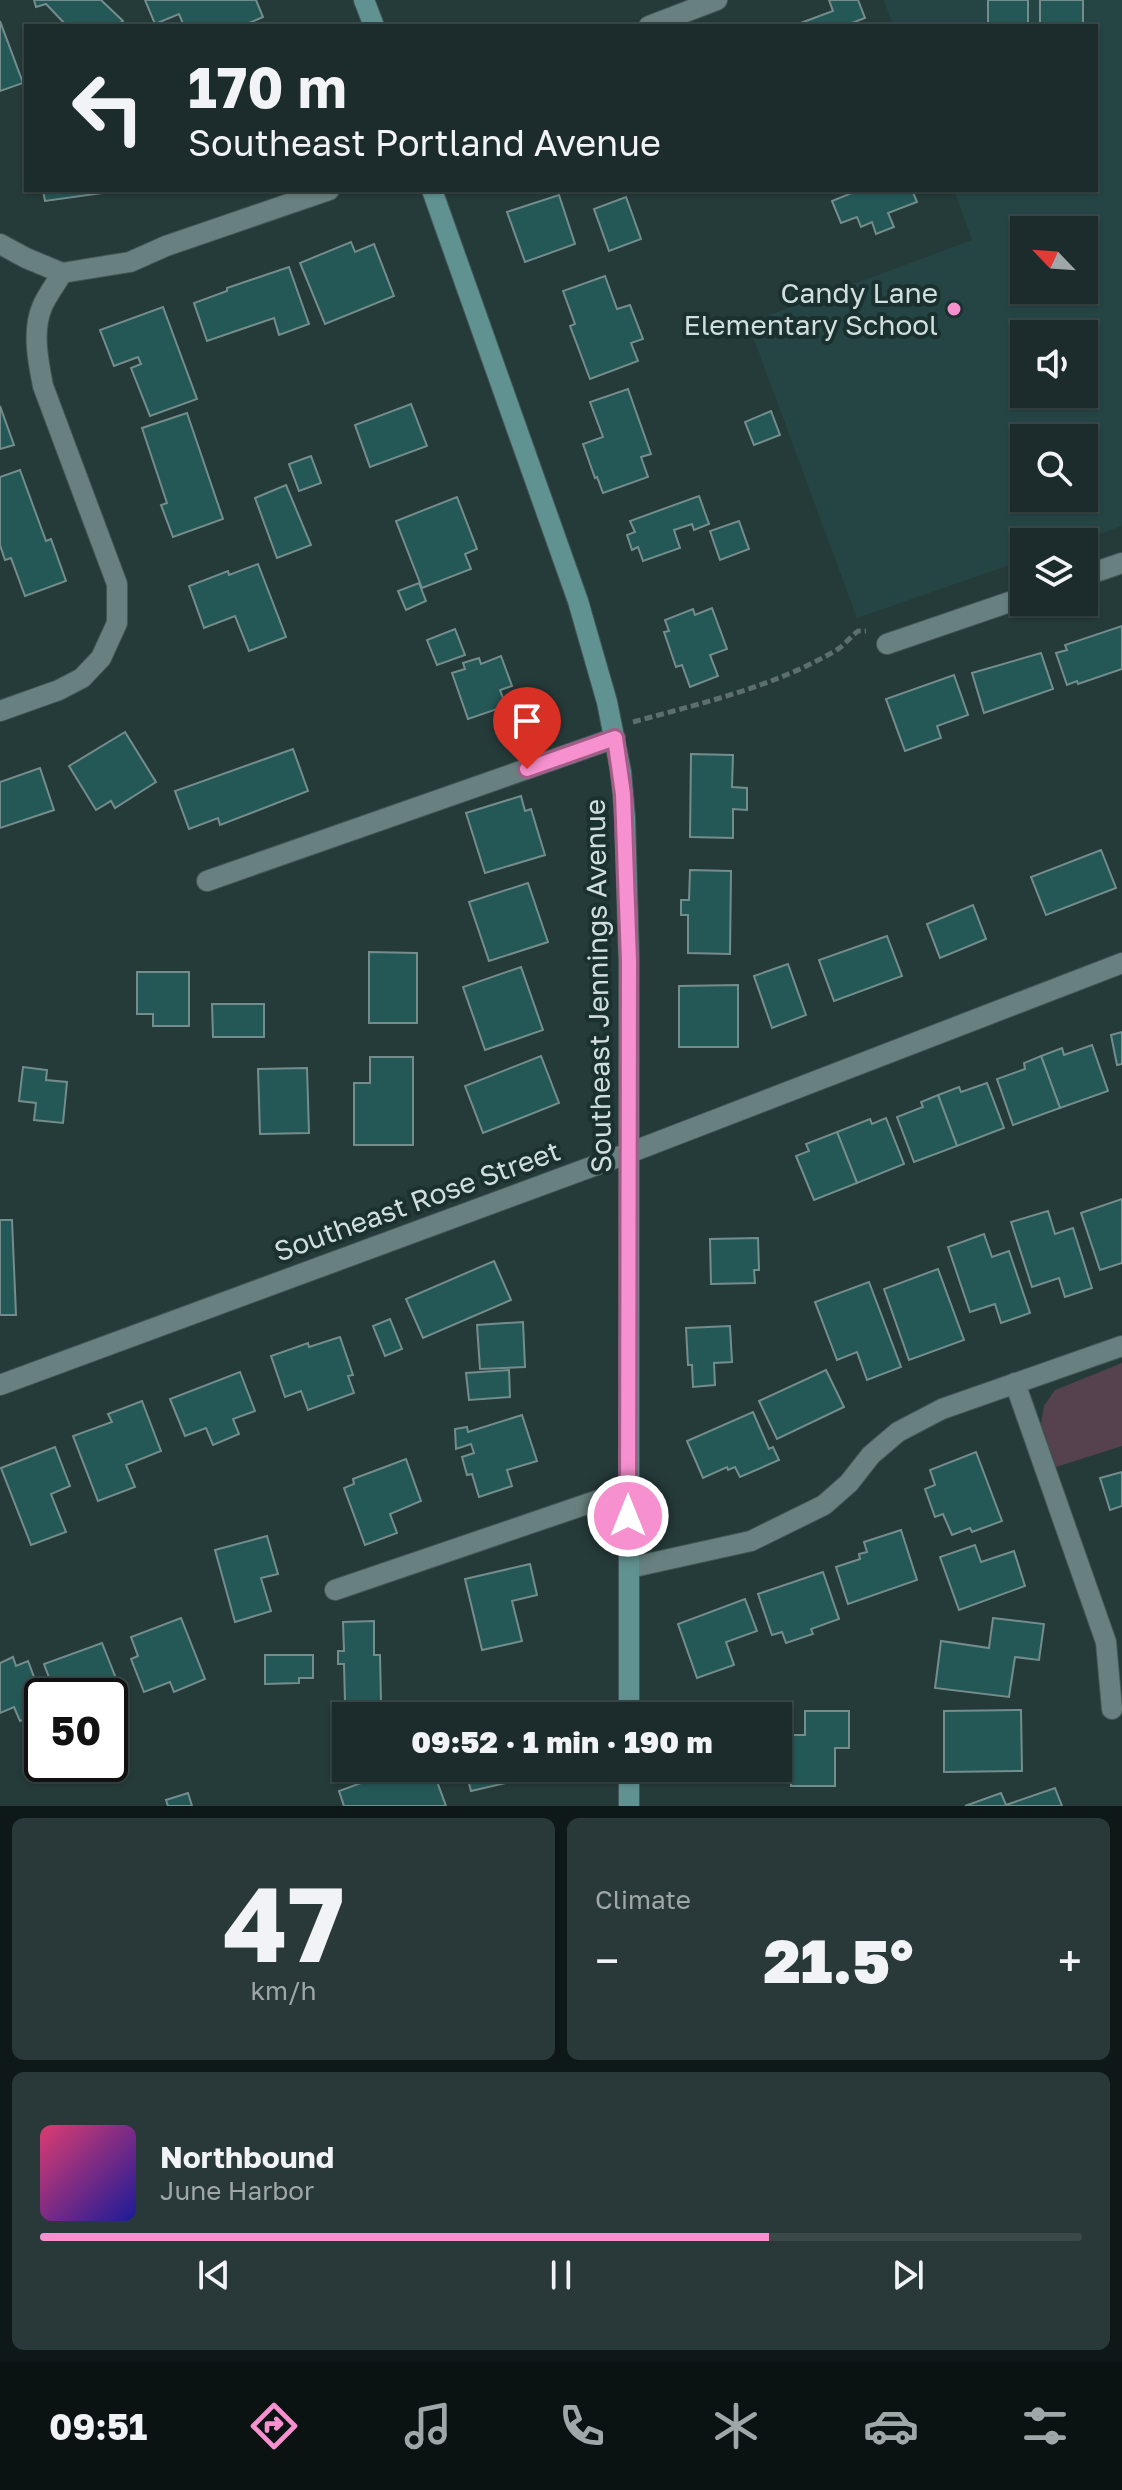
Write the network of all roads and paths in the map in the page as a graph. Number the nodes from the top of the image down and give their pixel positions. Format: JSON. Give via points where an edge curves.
{"nodes":[{"id":1,"x":364,"y":0,"type":"edge"},
{"id":2,"x":717,"y":0,"type":"edge"},
{"id":3,"x":373,"y":24,"type":"edge"},
{"id":4,"x":654,"y":24,"type":"edge"},
{"id":5,"x":323,"y":192,"type":"edge"},
{"id":6,"x":433,"y":192,"type":"edge"},
{"id":7,"x":0,"y":244,"type":"edge"},
{"id":8,"x":62,"y":273,"type":"junction"},
{"id":9,"x":1122,"y":563,"type":"edge"},
{"id":10,"x":1098,"y":571,"type":"edge"},
{"id":11,"x":1010,"y":602,"type":"edge"},
{"id":12,"x":887,"y":644,"type":"joint"},
{"id":13,"x":0,"y":711,"type":"edge"},
{"id":14,"x":614,"y":732,"type":"junction"},
{"id":15,"x":207,"y":881,"type":"dead end"},
{"id":16,"x":1122,"y":963,"type":"edge"},
{"id":17,"x":629,"y":1153,"type":"junction"},
{"id":18,"x":1122,"y":1346,"type":"edge"},
{"id":19,"x":1015,"y":1383,"type":"junction"},
{"id":20,"x":0,"y":1385,"type":"edge"},
{"id":21,"x":628,"y":1490,"type":"junction"},
{"id":22,"x":629,"y":1568,"type":"junction"},
{"id":23,"x":335,"y":1590,"type":"dead end"},
{"id":24,"x":629,"y":1702,"type":"edge"},
{"id":25,"x":1112,"y":1709,"type":"dead end"},
{"id":26,"x":629,"y":1782,"type":"edge"},
{"id":27,"x":629,"y":1806,"type":"edge"}],
"edges":[{"from":1,"to":3,"type":"main road"},
{"from":2,"to":4,"type":"street"},
{"from":5,"to":8,"type":"street","via":[[130,262]]},
{"from":6,"to":14,"type":"main road","name":"Southeast Jennings Avenue","via":[[578,601]]},
{"from":7,"to":8,"type":"street"},
{"from":8,"to":13,"type":"street","via":[[41,308],[37,358],[117,584],[117,623],[101,658],[82,678]]},
{"from":9,"to":10,"type":"street"},
{"from":11,"to":12,"type":"street"},
{"from":12,"to":14,"type":"path","via":[[858,631],[834,652],[777,678]]},
{"from":14,"to":15,"type":"street"},
{"from":14,"to":17,"type":"main road","name":"Southeast Jennings Avenue","via":[[628,894]]},
{"from":16,"to":17,"type":"street","name":"Southeast Rose Street"},
{"from":17,"to":20,"type":"street","name":"Southeast Rose Street"},
{"from":17,"to":21,"type":"main road","name":"Southeast Jennings Avenue"},
{"from":18,"to":19,"type":"street"},
{"from":19,"to":22,"type":"street","via":[[942,1409],[898,1432],[832,1498],[791,1523],[751,1541]]},
{"from":19,"to":25,"type":"street","via":[[1106,1642]]},
{"from":21,"to":22,"type":"main road","name":"Southeast Jennings Avenue"},
{"from":21,"to":23,"type":"street"},
{"from":22,"to":24,"type":"main road","name":"Southeast Jennings Avenue"},
{"from":26,"to":27,"type":"main road"}]}
